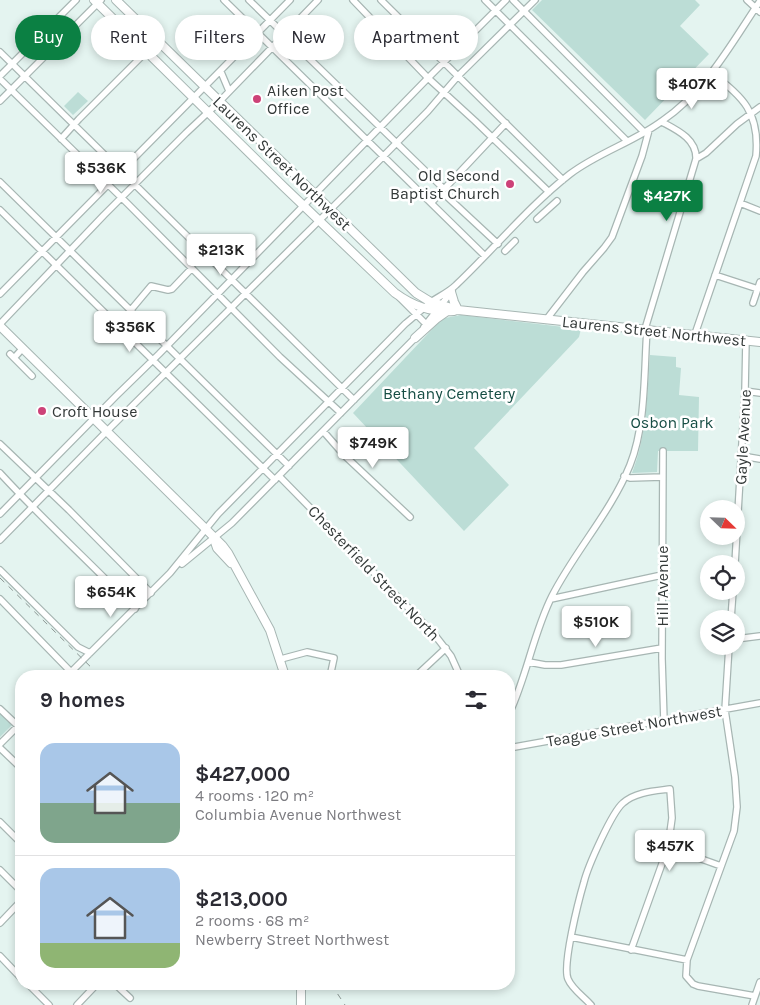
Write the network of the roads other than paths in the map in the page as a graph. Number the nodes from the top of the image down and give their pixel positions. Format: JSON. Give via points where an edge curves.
{"nodes":[{"id":1,"x":76,"y":0,"type":"edge"},
{"id":2,"x":116,"y":0,"type":"edge"},
{"id":3,"x":224,"y":0,"type":"edge"},
{"id":4,"x":250,"y":0,"type":"edge"},
{"id":5,"x":290,"y":0,"type":"edge"},
{"id":6,"x":318,"y":0,"type":"edge"},
{"id":7,"x":353,"y":0,"type":"edge"},
{"id":8,"x":381,"y":0,"type":"edge"},
{"id":9,"x":485,"y":0,"type":"edge"},
{"id":10,"x":506,"y":0,"type":"edge"},
{"id":11,"x":513,"y":0,"type":"edge"},
{"id":12,"x":535,"y":0,"type":"edge"},
{"id":13,"x":747,"y":0,"type":"edge"},
{"id":14,"x":98,"y":1,"type":"edge"},
{"id":15,"x":760,"y":2,"type":"edge"},
{"id":16,"x":496,"y":10,"type":"junction"},
{"id":17,"x":758,"y":10,"type":"edge"},
{"id":18,"x":524,"y":11,"type":"junction"},
{"id":19,"x":112,"y":15,"type":"edge"},
{"id":20,"x":131,"y":15,"type":"edge"},
{"id":21,"x":239,"y":15,"type":"edge"},
{"id":22,"x":303,"y":15,"type":"edge"},
{"id":23,"x":270,"y":20,"type":"junction"},
{"id":24,"x":273,"y":23,"type":"edge"},
{"id":25,"x":510,"y":25,"type":"junction"},
{"id":26,"x":263,"y":28,"type":"edge"},
{"id":27,"x":263,"y":39,"type":"edge"},
{"id":28,"x":272,"y":47,"type":"junction"},
{"id":29,"x":165,"y":49,"type":"edge"},
{"id":30,"x":0,"y":52,"type":"edge"},
{"id":31,"x":138,"y":60,"type":"edge"},
{"id":32,"x":156,"y":60,"type":"edge"},
{"id":33,"x":232,"y":60,"type":"edge"},
{"id":34,"x":311,"y":60,"type":"edge"},
{"id":35,"x":443,"y":62,"type":"junction"},
{"id":36,"x":12,"y":64,"type":"junction"},
{"id":37,"x":221,"y":72,"type":"junction"},
{"id":38,"x":712,"y":73,"type":"junction"},
{"id":39,"x":24,"y":76,"type":"junction"},
{"id":40,"x":458,"y":76,"type":"junction"},
{"id":41,"x":0,"y":77,"type":"edge"},
{"id":42,"x":428,"y":78,"type":"junction"},
{"id":43,"x":205,"y":87,"type":"junction"},
{"id":44,"x":11,"y":90,"type":"junction"},
{"id":45,"x":229,"y":91,"type":"junction"},
{"id":46,"x":444,"y":93,"type":"junction"},
{"id":47,"x":194,"y":98,"type":"junction"},
{"id":48,"x":0,"y":101,"type":"edge"},
{"id":49,"x":219,"y":102,"type":"junction"},
{"id":50,"x":760,"y":107,"type":"edge"},
{"id":51,"x":208,"y":112,"type":"junction"},
{"id":52,"x":754,"y":112,"type":"junction"},
{"id":53,"x":506,"y":122,"type":"junction"},
{"id":54,"x":662,"y":122,"type":"junction"},
{"id":55,"x":74,"y":124,"type":"junction"},
{"id":56,"x":759,"y":125,"type":"edge"},
{"id":57,"x":380,"y":128,"type":"junction"},
{"id":58,"x":647,"y":131,"type":"junction"},
{"id":59,"x":492,"y":138,"type":"junction"},
{"id":60,"x":62,"y":139,"type":"junction"},
{"id":61,"x":367,"y":141,"type":"junction"},
{"id":62,"x":627,"y":141,"type":"junction"},
{"id":63,"x":396,"y":143,"type":"junction"},
{"id":64,"x":383,"y":156,"type":"junction"},
{"id":65,"x":696,"y":159,"type":"junction"},
{"id":66,"x":122,"y":171,"type":"junction"},
{"id":67,"x":563,"y":180,"type":"junction"},
{"id":68,"x":0,"y":182,"type":"edge"},
{"id":69,"x":108,"y":185,"type":"junction"},
{"id":70,"x":135,"y":185,"type":"junction"},
{"id":71,"x":442,"y":190,"type":"junction"},
{"id":72,"x":549,"y":192,"type":"junction"},
{"id":73,"x":315,"y":195,"type":"junction"},
{"id":74,"x":122,"y":198,"type":"junction"},
{"id":75,"x":557,"y":201,"type":"dead end"},
{"id":76,"x":431,"y":202,"type":"junction"},
{"id":77,"x":539,"y":202,"type":"junction"},
{"id":78,"x":740,"y":203,"type":"junction"},
{"id":79,"x":304,"y":205,"type":"junction"},
{"id":80,"x":329,"y":209,"type":"junction"},
{"id":81,"x":0,"y":210,"type":"edge"},
{"id":82,"x":547,"y":210,"type":"junction"},
{"id":83,"x":760,"y":211,"type":"edge"},
{"id":84,"x":319,"y":219,"type":"junction"},
{"id":85,"x":537,"y":219,"type":"dead end"},
{"id":86,"x":56,"y":238,"type":"junction"},
{"id":87,"x":515,"y":241,"type":"dead end"},
{"id":88,"x":499,"y":242,"type":"junction"},
{"id":89,"x":42,"y":252,"type":"junction"},
{"id":90,"x":70,"y":252,"type":"junction"},
{"id":91,"x":485,"y":256,"type":"junction"},
{"id":92,"x":57,"y":266,"type":"junction"},
{"id":93,"x":192,"y":268,"type":"junction"},
{"id":94,"x":715,"y":275,"type":"junction"},
{"id":95,"x":232,"y":279,"type":"junction"},
{"id":96,"x":759,"y":286,"type":"edge"},
{"id":97,"x":452,"y":290,"type":"junction"},
{"id":98,"x":245,"y":293,"type":"junction"},
{"id":99,"x":395,"y":293,"type":"junction"},
{"id":100,"x":0,"y":294,"type":"edge"},
{"id":101,"x":218,"y":294,"type":"junction"},
{"id":102,"x":419,"y":295,"type":"junction"},
{"id":103,"x":432,"y":302,"type":"junction"},
{"id":104,"x":753,"y":303,"type":"dead end"},
{"id":105,"x":412,"y":304,"type":"junction"},
{"id":106,"x":231,"y":308,"type":"junction"},
{"id":107,"x":438,"y":308,"type":"junction"},
{"id":108,"x":424,"y":309,"type":"junction"},
{"id":109,"x":458,"y":310,"type":"junction"},
{"id":110,"x":130,"y":311,"type":"junction"},
{"id":111,"x":448,"y":311,"type":"junction"},
{"id":112,"x":416,"y":315,"type":"junction"},
{"id":113,"x":546,"y":320,"type":"junction"},
{"id":114,"x":426,"y":324,"type":"junction"},
{"id":115,"x":0,"y":325,"type":"edge"},
{"id":116,"x":646,"y":329,"type":"junction"},
{"id":117,"x":695,"y":334,"type":"junction"},
{"id":118,"x":415,"y":338,"type":"junction"},
{"id":119,"x":746,"y":340,"type":"junction"},
{"id":120,"x":760,"y":342,"type":"edge"},
{"id":121,"x":166,"y":347,"type":"junction"},
{"id":122,"x":23,"y":348,"type":"junction"},
{"id":123,"x":30,"y":355,"type":"junction"},
{"id":124,"x":180,"y":360,"type":"junction"},
{"id":125,"x":152,"y":361,"type":"junction"},
{"id":126,"x":21,"y":365,"type":"junction"},
{"id":127,"x":165,"y":374,"type":"junction"},
{"id":128,"x":32,"y":376,"type":"dead end"},
{"id":129,"x":342,"y":389,"type":"junction"},
{"id":130,"x":745,"y":392,"type":"junction"},
{"id":131,"x":760,"y":393,"type":"edge"},
{"id":132,"x":354,"y":400,"type":"junction"},
{"id":133,"x":330,"y":402,"type":"junction"},
{"id":134,"x":341,"y":413,"type":"junction"},
{"id":135,"x":94,"y":418,"type":"junction"},
{"id":136,"x":107,"y":431,"type":"junction"},
{"id":137,"x":323,"y":432,"type":"junction"},
{"id":138,"x":0,"y":444,"type":"edge"},
{"id":139,"x":663,"y":451,"type":"dead end"},
{"id":140,"x":277,"y":455,"type":"junction"},
{"id":141,"x":742,"y":456,"type":"junction"},
{"id":142,"x":760,"y":459,"type":"edge"},
{"id":143,"x":289,"y":466,"type":"junction"},
{"id":144,"x":263,"y":469,"type":"junction"},
{"id":145,"x":0,"y":473,"type":"edge"},
{"id":146,"x":624,"y":476,"type":"junction"},
{"id":147,"x":662,"y":477,"type":"junction"},
{"id":148,"x":36,"y":478,"type":"junction"},
{"id":149,"x":277,"y":478,"type":"junction"},
{"id":150,"x":49,"y":491,"type":"junction"},
{"id":151,"x":20,"y":495,"type":"junction"},
{"id":152,"x":33,"y":508,"type":"junction"},
{"id":153,"x":0,"y":514,"type":"edge"},
{"id":154,"x":410,"y":517,"type":"dead end"},
{"id":155,"x":206,"y":530,"type":"junction"},
{"id":156,"x":214,"y":539,"type":"junction"},
{"id":157,"x":0,"y":540,"type":"edge"},
{"id":158,"x":736,"y":555,"type":"edge"},
{"id":159,"x":0,"y":570,"type":"edge"},
{"id":160,"x":170,"y":574,"type":"junction"},
{"id":161,"x":662,"y":575,"type":"junction"},
{"id":162,"x":151,"y":593,"type":"junction"},
{"id":163,"x":0,"y":599,"type":"edge"},
{"id":164,"x":551,"y":599,"type":"junction"},
{"id":165,"x":135,"y":609,"type":"junction"},
{"id":166,"x":760,"y":636,"type":"edge"},
{"id":167,"x":745,"y":638,"type":"edge"},
{"id":168,"x":446,"y":648,"type":"junction"},
{"id":169,"x":662,"y":648,"type":"junction"},
{"id":170,"x":90,"y":653,"type":"junction"},
{"id":171,"x":729,"y":655,"type":"edge"},
{"id":172,"x":281,"y":659,"type":"junction"},
{"id":173,"x":529,"y":662,"type":"junction"},
{"id":174,"x":65,"y":670,"type":"edge"},
{"id":175,"x":73,"y":670,"type":"edge"},
{"id":176,"x":284,"y":670,"type":"edge"},
{"id":177,"x":331,"y":670,"type":"edge"},
{"id":178,"x":422,"y":670,"type":"edge"},
{"id":179,"x":457,"y":670,"type":"edge"},
{"id":180,"x":515,"y":700,"type":"edge"},
{"id":181,"x":760,"y":704,"type":"edge"},
{"id":182,"x":0,"y":709,"type":"edge"},
{"id":183,"x":726,"y":710,"type":"junction"},
{"id":184,"x":664,"y":720,"type":"junction"},
{"id":185,"x":15,"y":721,"type":"edge"},
{"id":186,"x":15,"y":730,"type":"edge"},
{"id":187,"x":0,"y":746,"type":"edge"},
{"id":188,"x":515,"y":747,"type":"edge"},
{"id":189,"x":15,"y":762,"type":"edge"},
{"id":190,"x":0,"y":822,"type":"edge"},
{"id":191,"x":15,"y":837,"type":"edge"},
{"id":192,"x":668,"y":847,"type":"junction"},
{"id":193,"x":721,"y":866,"type":"junction"},
{"id":194,"x":0,"y":870,"type":"edge"},
{"id":195,"x":15,"y":885,"type":"edge"},
{"id":196,"x":15,"y":907,"type":"edge"},
{"id":197,"x":0,"y":922,"type":"edge"},
{"id":198,"x":571,"y":937,"type":"junction"},
{"id":199,"x":631,"y":950,"type":"junction"},
{"id":200,"x":0,"y":956,"type":"edge"},
{"id":201,"x":687,"y":960,"type":"junction"},
{"id":202,"x":15,"y":972,"type":"edge"},
{"id":203,"x":760,"y":982,"type":"edge"},
{"id":204,"x":34,"y":990,"type":"edge"},
{"id":205,"x":91,"y":990,"type":"edge"},
{"id":206,"x":121,"y":990,"type":"edge"},
{"id":207,"x":301,"y":990,"type":"edge"},
{"id":208,"x":755,"y":996,"type":"junction"},
{"id":209,"x":130,"y":998,"type":"dead end"},
{"id":210,"x":49,"y":1005,"type":"edge"},
{"id":211,"x":77,"y":1005,"type":"edge"},
{"id":212,"x":301,"y":1005,"type":"edge"},
{"id":213,"x":591,"y":1005,"type":"edge"},
{"id":214,"x":752,"y":1005,"type":"edge"}],
"edges":[{"from":1,"to":36,"type":"street"},
{"from":2,"to":20,"type":"main road","name":"Laurens Street Northwest"},
{"from":3,"to":21,"type":"street"},
{"from":4,"to":23,"type":"street"},
{"from":5,"to":23,"type":"street"},
{"from":6,"to":22,"type":"street"},
{"from":7,"to":42,"type":"street"},
{"from":8,"to":35,"type":"street"},
{"from":9,"to":16,"type":"street"},
{"from":10,"to":16,"type":"street"},
{"from":11,"to":18,"type":"street"},
{"from":12,"to":18,"type":"street"},
{"from":13,"to":17,"type":"street"},
{"from":14,"to":19,"type":"main road","name":"Laurens Street Northwest"},
{"from":14,"to":39,"type":"street"},
{"from":15,"to":17,"type":"street"},
{"from":16,"to":25,"type":"street"},
{"from":16,"to":35,"type":"street"},
{"from":17,"to":38,"type":"street"},
{"from":18,"to":25,"type":"street"},
{"from":18,"to":58,"type":"street"},
{"from":23,"to":24,"type":"street"},
{"from":23,"to":26,"type":"street"},
{"from":25,"to":40,"type":"street"},
{"from":25,"to":62,"type":"street"},
{"from":27,"to":28,"type":"street"},
{"from":28,"to":45,"type":"street"},
{"from":28,"to":61,"type":"street"},
{"from":29,"to":43,"type":"main road","name":"Laurens Street Northwest"},
{"from":30,"to":36,"type":"street"},
{"from":31,"to":55,"type":"street"},
{"from":32,"to":47,"type":"main road","name":"Laurens Street Northwest"},
{"from":33,"to":37,"type":"street"},
{"from":34,"to":57,"type":"street"},
{"from":35,"to":40,"type":"street"},
{"from":35,"to":42,"type":"street"},
{"from":36,"to":39,"type":"street"},
{"from":36,"to":41,"type":"street"},
{"from":37,"to":43,"type":"street"},
{"from":37,"to":45,"type":"street"},
{"from":38,"to":52,"type":"street"},
{"from":38,"to":54,"type":"street","via":[[691,98]]},
{"from":39,"to":44,"type":"street"},
{"from":39,"to":55,"type":"street"},
{"from":40,"to":46,"type":"street"},
{"from":40,"to":53,"type":"street"},
{"from":41,"to":44,"type":"street"},
{"from":42,"to":46,"type":"street"},
{"from":42,"to":57,"type":"street"},
{"from":43,"to":47,"type":"street"},
{"from":43,"to":49,"type":"main road","name":"Laurens Street Northwest"},
{"from":44,"to":48,"type":"street"},
{"from":44,"to":60,"type":"street"},
{"from":45,"to":49,"type":"street"},
{"from":46,"to":59,"type":"street"},
{"from":46,"to":63,"type":"street"},
{"from":47,"to":51,"type":"main road","name":"Laurens Street Northwest"},
{"from":47,"to":66,"type":"street"},
{"from":49,"to":51,"type":"street"},
{"from":49,"to":73,"type":"main road","name":"Laurens Street Northwest"},
{"from":50,"to":52,"type":"street"},
{"from":51,"to":70,"type":"street"},
{"from":51,"to":79,"type":"main road","name":"Laurens Street Northwest"},
{"from":52,"to":56,"type":"street"},
{"from":52,"to":65,"type":"street"},
{"from":53,"to":59,"type":"street"},
{"from":53,"to":67,"type":"street"},
{"from":54,"to":58,"type":"street"},
{"from":54,"to":65,"type":"street","via":[[692,142]]},
{"from":55,"to":60,"type":"street"},
{"from":55,"to":66,"type":"street"},
{"from":56,"to":78,"type":"street","via":[[758,150]]},
{"from":57,"to":61,"type":"street"},
{"from":57,"to":63,"type":"street"},
{"from":58,"to":62,"type":"street"},
{"from":58,"to":113,"type":"street","via":[[642,156],[612,236]]},
{"from":59,"to":71,"type":"street"},
{"from":59,"to":72,"type":"street"},
{"from":60,"to":69,"type":"street"},
{"from":61,"to":64,"type":"street"},
{"from":61,"to":73,"type":"street"},
{"from":62,"to":67,"type":"street"},
{"from":63,"to":64,"type":"street"},
{"from":63,"to":71,"type":"street"},
{"from":64,"to":76,"type":"street"},
{"from":64,"to":80,"type":"street"},
{"from":65,"to":116,"type":"street"},
{"from":66,"to":69,"type":"street"},
{"from":66,"to":70,"type":"street"},
{"from":67,"to":72,"type":"street"},
{"from":68,"to":86,"type":"street"},
{"from":69,"to":74,"type":"street"},
{"from":69,"to":86,"type":"street"},
{"from":70,"to":74,"type":"street"},
{"from":70,"to":95,"type":"street"},
{"from":71,"to":76,"type":"street"},
{"from":71,"to":88,"type":"street"},
{"from":72,"to":77,"type":"street"},
{"from":73,"to":79,"type":"street"},
{"from":73,"to":80,"type":"main road","name":"Laurens Street Northwest"},
{"from":74,"to":90,"type":"street"},
{"from":74,"to":93,"type":"street"},
{"from":75,"to":82,"type":"street"},
{"from":76,"to":91,"type":"street"},
{"from":77,"to":82,"type":"street"},
{"from":77,"to":88,"type":"street"},
{"from":78,"to":83,"type":"street"},
{"from":78,"to":94,"type":"street"},
{"from":79,"to":84,"type":"main road","name":"Laurens Street Northwest"},
{"from":79,"to":95,"type":"street"},
{"from":80,"to":84,"type":"street"},
{"from":80,"to":102,"type":"main road","name":"Laurens Street Northwest"},
{"from":81,"to":89,"type":"street","name":"Chesterfield Street North"},
{"from":82,"to":85,"type":"street"},
{"from":84,"to":98,"type":"street"},
{"from":84,"to":99,"type":"main road","name":"Laurens Street Northwest"},
{"from":86,"to":89,"type":"street"},
{"from":86,"to":90,"type":"street"},
{"from":87,"to":88,"type":"street","via":[[507,249]]},
{"from":88,"to":91,"type":"street"},
{"from":89,"to":92,"type":"street","name":"Chesterfield Street North"},
{"from":89,"to":100,"type":"street"},
{"from":90,"to":92,"type":"street"},
{"from":90,"to":110,"type":"street"},
{"from":91,"to":97,"type":"street"},
{"from":92,"to":115,"type":"street"},
{"from":92,"to":125,"type":"street","name":"Chesterfield Street North"},
{"from":93,"to":101,"type":"street"},
{"from":93,"to":110,"type":"street","via":[[172,289],[151,286]]},
{"from":94,"to":96,"type":"street"},
{"from":94,"to":117,"type":"street"},
{"from":95,"to":98,"type":"street"},
{"from":95,"to":101,"type":"street"},
{"from":96,"to":104,"type":"street"},
{"from":97,"to":103,"type":"street"},
{"from":97,"to":107,"type":"street"},
{"from":97,"to":109,"type":"main road"},
{"from":98,"to":106,"type":"street"},
{"from":98,"to":129,"type":"street"},
{"from":99,"to":105,"type":"main road","name":"Laurens Street Northwest"},
{"from":99,"to":112,"type":"street","name":"Laurens Street Northwest"},
{"from":101,"to":106,"type":"street"},
{"from":101,"to":121,"type":"street"},
{"from":102,"to":103,"type":"main road","name":"Laurens Street Northwest"},
{"from":102,"to":105,"type":"main road"},
{"from":103,"to":107,"type":"main road","name":"Laurens Street Northwest"},
{"from":103,"to":108,"type":"street"},
{"from":105,"to":108,"type":"main road","name":"Laurens Street Northwest"},
{"from":106,"to":124,"type":"street"},
{"from":106,"to":133,"type":"street"},
{"from":107,"to":108,"type":"main road","name":"Laurens Street Northwest"},
{"from":107,"to":109,"type":"main road","name":"Laurens Street Northwest"},
{"from":107,"to":111,"type":"main road","name":"Laurens Street Northwest"},
{"from":107,"to":114,"type":"street"},
{"from":108,"to":112,"type":"street"},
{"from":109,"to":111,"type":"main road","name":"Laurens Street Northwest"},
{"from":109,"to":113,"type":"main road","name":"Laurens Street Northwest"},
{"from":110,"to":121,"type":"street"},
{"from":111,"to":118,"type":"main road"},
{"from":112,"to":114,"type":"street","name":"Laurens Street Northwest"},
{"from":112,"to":129,"type":"street"},
{"from":113,"to":116,"type":"main road","name":"Laurens Street Northwest"},
{"from":114,"to":118,"type":"street"},
{"from":115,"to":122,"type":"main road"},
{"from":116,"to":117,"type":"main road","name":"Laurens Street Northwest"},
{"from":116,"to":146,"type":"street","via":[[639,429]]},
{"from":117,"to":119,"type":"main road","name":"Laurens Street Northwest"},
{"from":118,"to":132,"type":"street"},
{"from":119,"to":120,"type":"main road","name":"Laurens Street Northwest"},
{"from":119,"to":130,"type":"street","name":"Gayle Avenue"},
{"from":121,"to":124,"type":"street"},
{"from":121,"to":125,"type":"street"},
{"from":122,"to":123,"type":"main road"},
{"from":122,"to":126,"type":"street","via":[[12,356]]},
{"from":123,"to":126,"type":"street"},
{"from":123,"to":135,"type":"main road"},
{"from":124,"to":127,"type":"street"},
{"from":124,"to":140,"type":"street"},
{"from":125,"to":127,"type":"street","name":"Chesterfield Street North"},
{"from":125,"to":135,"type":"street"},
{"from":126,"to":128,"type":"street"},
{"from":127,"to":136,"type":"street"},
{"from":127,"to":144,"type":"street","name":"Chesterfield Street North"},
{"from":129,"to":132,"type":"street"},
{"from":129,"to":133,"type":"street"},
{"from":130,"to":131,"type":"street"},
{"from":130,"to":141,"type":"street","name":"Gayle Avenue"},
{"from":132,"to":134,"type":"street"},
{"from":133,"to":134,"type":"street"},
{"from":133,"to":140,"type":"street"},
{"from":134,"to":137,"type":"street"},
{"from":135,"to":136,"type":"main road"},
{"from":135,"to":148,"type":"street"},
{"from":136,"to":150,"type":"street"},
{"from":136,"to":155,"type":"main road"},
{"from":137,"to":143,"type":"street"},
{"from":137,"to":154,"type":"street"},
{"from":138,"to":148,"type":"street"},
{"from":139,"to":147,"type":"street","name":"Hill Avenue"},
{"from":140,"to":143,"type":"street"},
{"from":140,"to":144,"type":"street"},
{"from":141,"to":142,"type":"street"},
{"from":141,"to":158,"type":"street","name":"Gayle Avenue"},
{"from":143,"to":149,"type":"street"},
{"from":144,"to":149,"type":"street","name":"Chesterfield Street North"},
{"from":144,"to":155,"type":"street"},
{"from":145,"to":151,"type":"street"},
{"from":146,"to":147,"type":"street"},
{"from":146,"to":164,"type":"street"},
{"from":147,"to":161,"type":"street","name":"Hill Avenue"},
{"from":148,"to":150,"type":"street"},
{"from":148,"to":151,"type":"street"},
{"from":149,"to":156,"type":"street"},
{"from":149,"to":168,"type":"street","name":"Chesterfield Street North"},
{"from":150,"to":152,"type":"street"},
{"from":150,"to":162,"type":"street"},
{"from":151,"to":152,"type":"street"},
{"from":151,"to":153,"type":"street"},
{"from":152,"to":157,"type":"street"},
{"from":152,"to":165,"type":"street"},
{"from":155,"to":156,"type":"main road"},
{"from":155,"to":160,"type":"street"},
{"from":156,"to":160,"type":"street"},
{"from":156,"to":172,"type":"main road","via":[[217,548],[235,566],[262,614]]},
{"from":159,"to":170,"type":"street","via":[[78,647]]},
{"from":160,"to":162,"type":"street"},
{"from":161,"to":164,"type":"street"},
{"from":161,"to":169,"type":"street","name":"Hill Avenue"},
{"from":162,"to":165,"type":"street"},
{"from":163,"to":174,"type":"street"},
{"from":164,"to":173,"type":"street"},
{"from":165,"to":170,"type":"street"},
{"from":166,"to":167,"type":"street"},
{"from":168,"to":178,"type":"street"},
{"from":168,"to":179,"type":"street","name":"Chesterfield Street North"},
{"from":169,"to":173,"type":"street","via":[[570,664]]},
{"from":169,"to":184,"type":"street","name":"Hill Avenue"},
{"from":170,"to":175,"type":"street"},
{"from":171,"to":183,"type":"street"},
{"from":172,"to":176,"type":"main road"},
{"from":172,"to":177,"type":"street","via":[[307,652],[327,656],[334,658]]},
{"from":173,"to":180,"type":"street"},
{"from":181,"to":183,"type":"street","name":"Teague Street Northwest"},
{"from":182,"to":185,"type":"street"},
{"from":183,"to":184,"type":"street","name":"Teague Street Northwest"},
{"from":183,"to":193,"type":"street","via":[[737,807],[734,831]]},
{"from":184,"to":188,"type":"street","name":"Teague Street Northwest"},
{"from":186,"to":187,"type":"street"},
{"from":187,"to":189,"type":"street"},
{"from":190,"to":191,"type":"street"},
{"from":192,"to":193,"type":"street"},
{"from":192,"to":198,"type":"street","via":[[672,818],[670,788],[633,796],[622,803],[584,880]]},
{"from":192,"to":199,"type":"street"},
{"from":193,"to":201,"type":"street"},
{"from":194,"to":195,"type":"street"},
{"from":196,"to":197,"type":"street"},
{"from":198,"to":199,"type":"street"},
{"from":198,"to":213,"type":"street","via":[[568,980]]},
{"from":199,"to":201,"type":"street"},
{"from":200,"to":202,"type":"street"},
{"from":201,"to":208,"type":"street","via":[[686,976],[693,984]]},
{"from":203,"to":208,"type":"street"},
{"from":204,"to":210,"type":"street"},
{"from":205,"to":211,"type":"street"},
{"from":206,"to":209,"type":"street"},
{"from":207,"to":212,"type":"main road"},
{"from":208,"to":214,"type":"street"}]}
